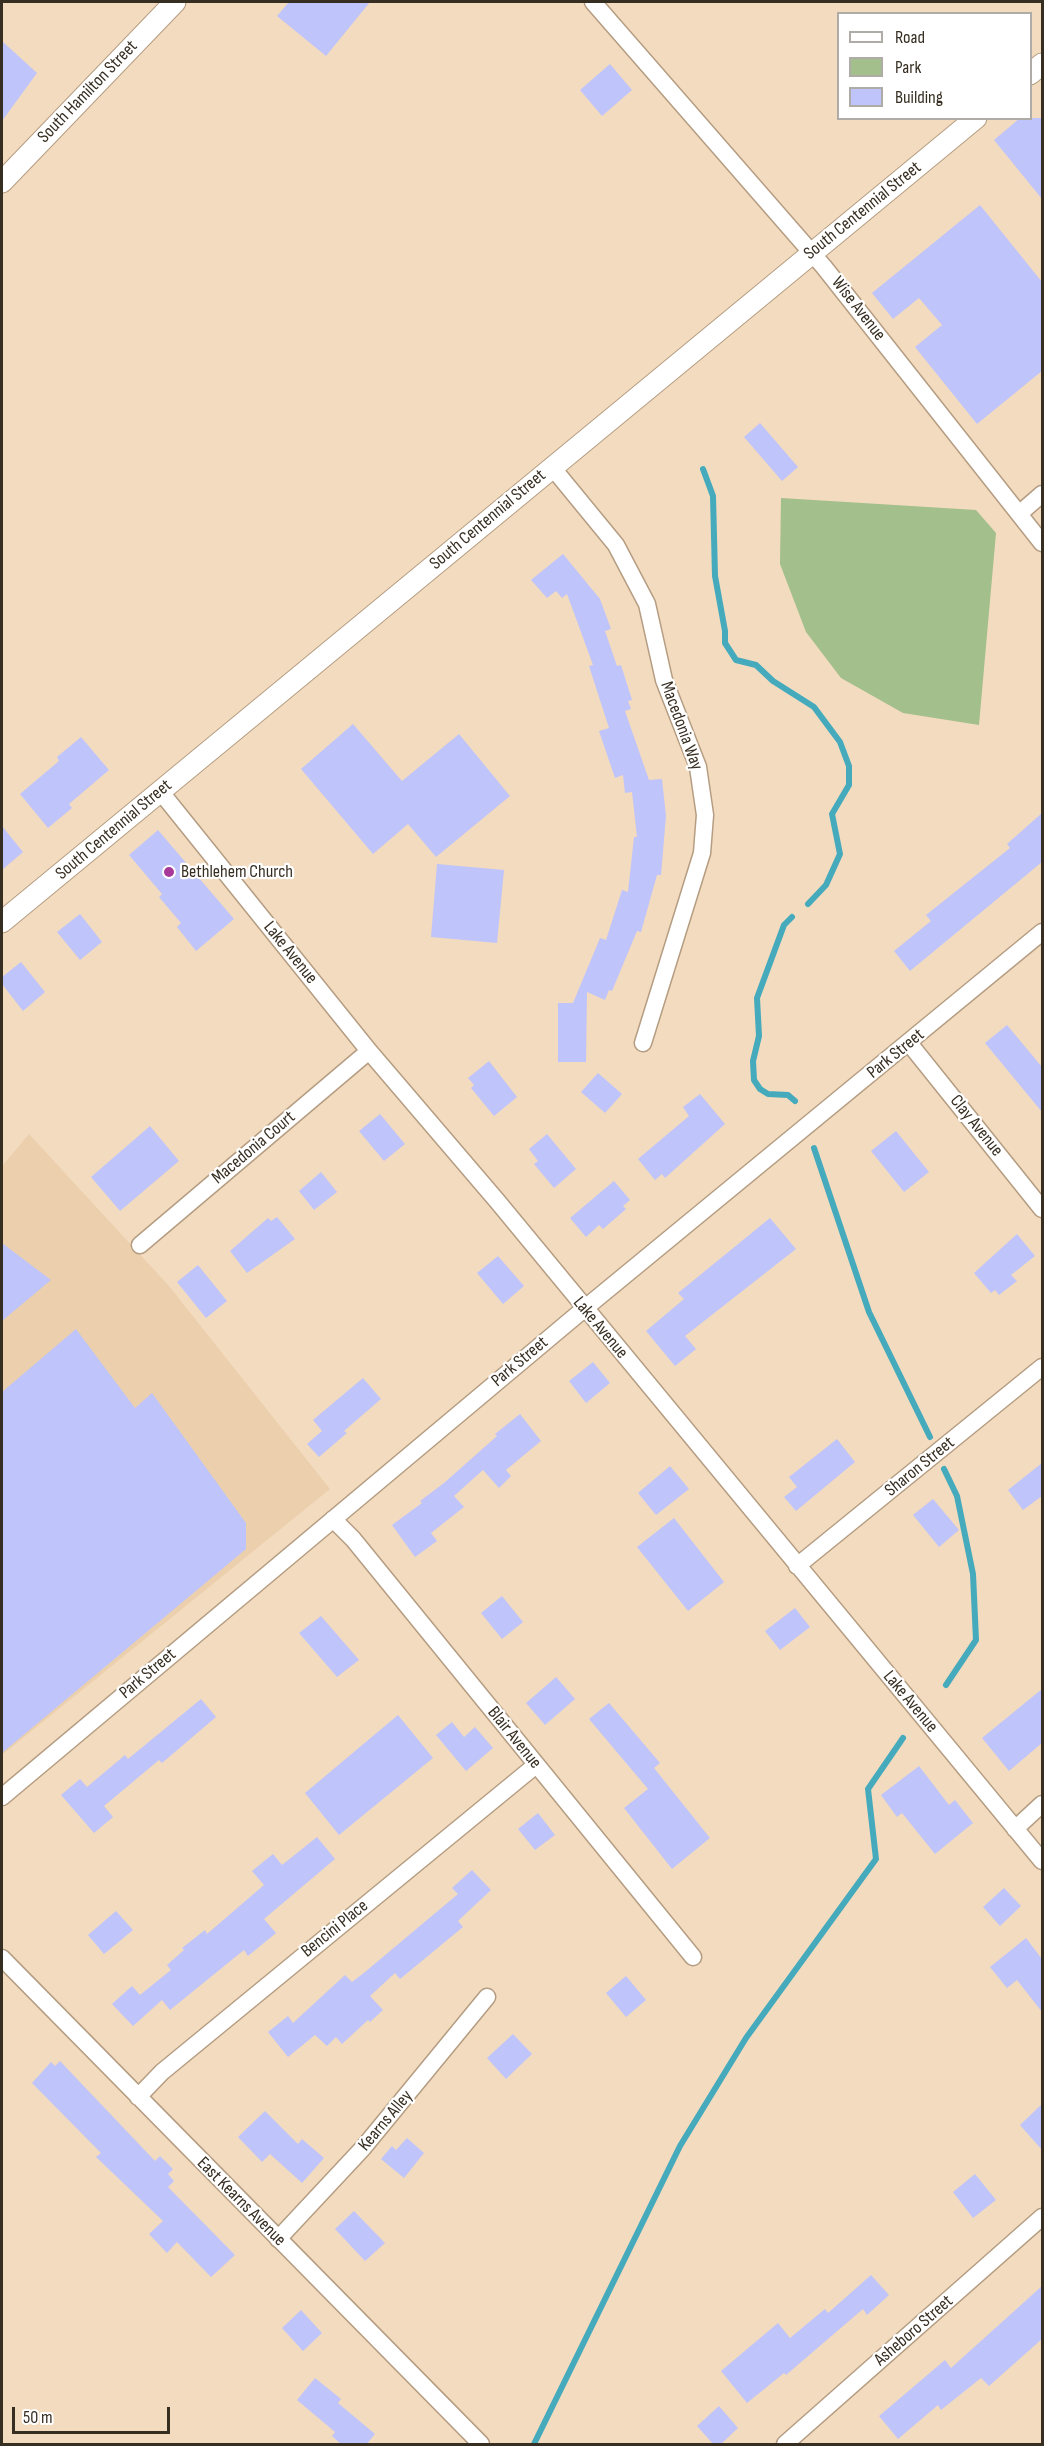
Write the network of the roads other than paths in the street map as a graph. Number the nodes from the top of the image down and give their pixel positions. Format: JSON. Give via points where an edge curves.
{"nodes":[{"id":1,"x":175,"y":2,"type":"edge"},
{"id":2,"x":593,"y":2,"type":"edge"},
{"id":3,"x":974,"y":120,"type":"edge"},
{"id":4,"x":2,"y":182,"type":"edge"},
{"id":5,"x":810,"y":254,"type":"junction"},
{"id":6,"x":552,"y":467,"type":"junction"},
{"id":7,"x":1042,"y":494,"type":"edge"},
{"id":8,"x":1019,"y":514,"type":"junction"},
{"id":9,"x":1042,"y":543,"type":"edge"},
{"id":10,"x":160,"y":791,"type":"junction"},
{"id":11,"x":2,"y":922,"type":"edge"},
{"id":12,"x":1042,"y":932,"type":"edge"},
{"id":13,"x":643,"y":1043,"type":"dead end"},
{"id":14,"x":909,"y":1043,"type":"junction"},
{"id":15,"x":369,"y":1051,"type":"junction"},
{"id":16,"x":1042,"y":1209,"type":"edge"},
{"id":17,"x":140,"y":1245,"type":"dead end"},
{"id":18,"x":584,"y":1309,"type":"junction"},
{"id":19,"x":1042,"y":1367,"type":"edge"},
{"id":20,"x":333,"y":1519,"type":"junction"},
{"id":21,"x":797,"y":1566,"type":"junction"},
{"id":22,"x":536,"y":1765,"type":"junction"},
{"id":23,"x":2,"y":1797,"type":"edge"},
{"id":24,"x":1042,"y":1804,"type":"edge"},
{"id":25,"x":1015,"y":1829,"type":"junction"},
{"id":26,"x":1042,"y":1861,"type":"edge"},
{"id":27,"x":2,"y":1958,"type":"edge"},
{"id":28,"x":693,"y":1958,"type":"dead end"},
{"id":29,"x":488,"y":1997,"type":"dead end"},
{"id":30,"x":138,"y":2097,"type":"junction"},
{"id":31,"x":1042,"y":2217,"type":"edge"},
{"id":32,"x":278,"y":2239,"type":"junction"},
{"id":33,"x":481,"y":2445,"type":"edge"},
{"id":34,"x":785,"y":2445,"type":"edge"}],
"edges":[{"from":1,"to":4,"type":"street","name":"South Hamilton Street"},
{"from":2,"to":5,"type":"street","name":"Wise Avenue"},
{"from":3,"to":5,"type":"street","name":"South Centennial Street"},
{"from":5,"to":6,"type":"street","name":"South Centennial Street"},
{"from":5,"to":8,"type":"street","name":"Wise Avenue"},
{"from":6,"to":10,"type":"street","name":"South Centennial Street"},
{"from":6,"to":13,"type":"street","name":"Macedonia Way","via":[[616,545],[647,604],[664,680],[698,767],[705,815],[702,853]]},
{"from":7,"to":8,"type":"street"},
{"from":8,"to":9,"type":"street","name":"Wise Avenue"},
{"from":10,"to":11,"type":"street","name":"South Centennial Street"},
{"from":10,"to":15,"type":"street","name":"Lake Avenue"},
{"from":12,"to":14,"type":"street","name":"Park Street"},
{"from":14,"to":16,"type":"street","name":"Clay Avenue"},
{"from":14,"to":18,"type":"street","name":"Park Street"},
{"from":15,"to":17,"type":"street","name":"Macedonia Court"},
{"from":15,"to":18,"type":"street","name":"Lake Avenue"},
{"from":18,"to":20,"type":"street","name":"Park Street"},
{"from":18,"to":21,"type":"street","name":"Lake Avenue"},
{"from":19,"to":21,"type":"street","name":"Sharon Street"},
{"from":20,"to":22,"type":"street","name":"Blair Avenue"},
{"from":20,"to":23,"type":"street","name":"Park Street"},
{"from":21,"to":25,"type":"street","name":"Lake Avenue"},
{"from":22,"to":28,"type":"street","name":"Blair Avenue"},
{"from":22,"to":30,"type":"street","name":"Bencini Place","via":[[162,2072]]},
{"from":24,"to":25,"type":"street"},
{"from":25,"to":26,"type":"street","name":"Lake Avenue"},
{"from":27,"to":30,"type":"street","name":"East Kearns Avenue"},
{"from":29,"to":32,"type":"street","name":"Kearns Alley","via":[[363,2148]]},
{"from":30,"to":32,"type":"street","name":"East Kearns Avenue"},
{"from":31,"to":34,"type":"street","name":"Asheboro Street"},
{"from":32,"to":33,"type":"street","name":"East Kearns Avenue"}]}
